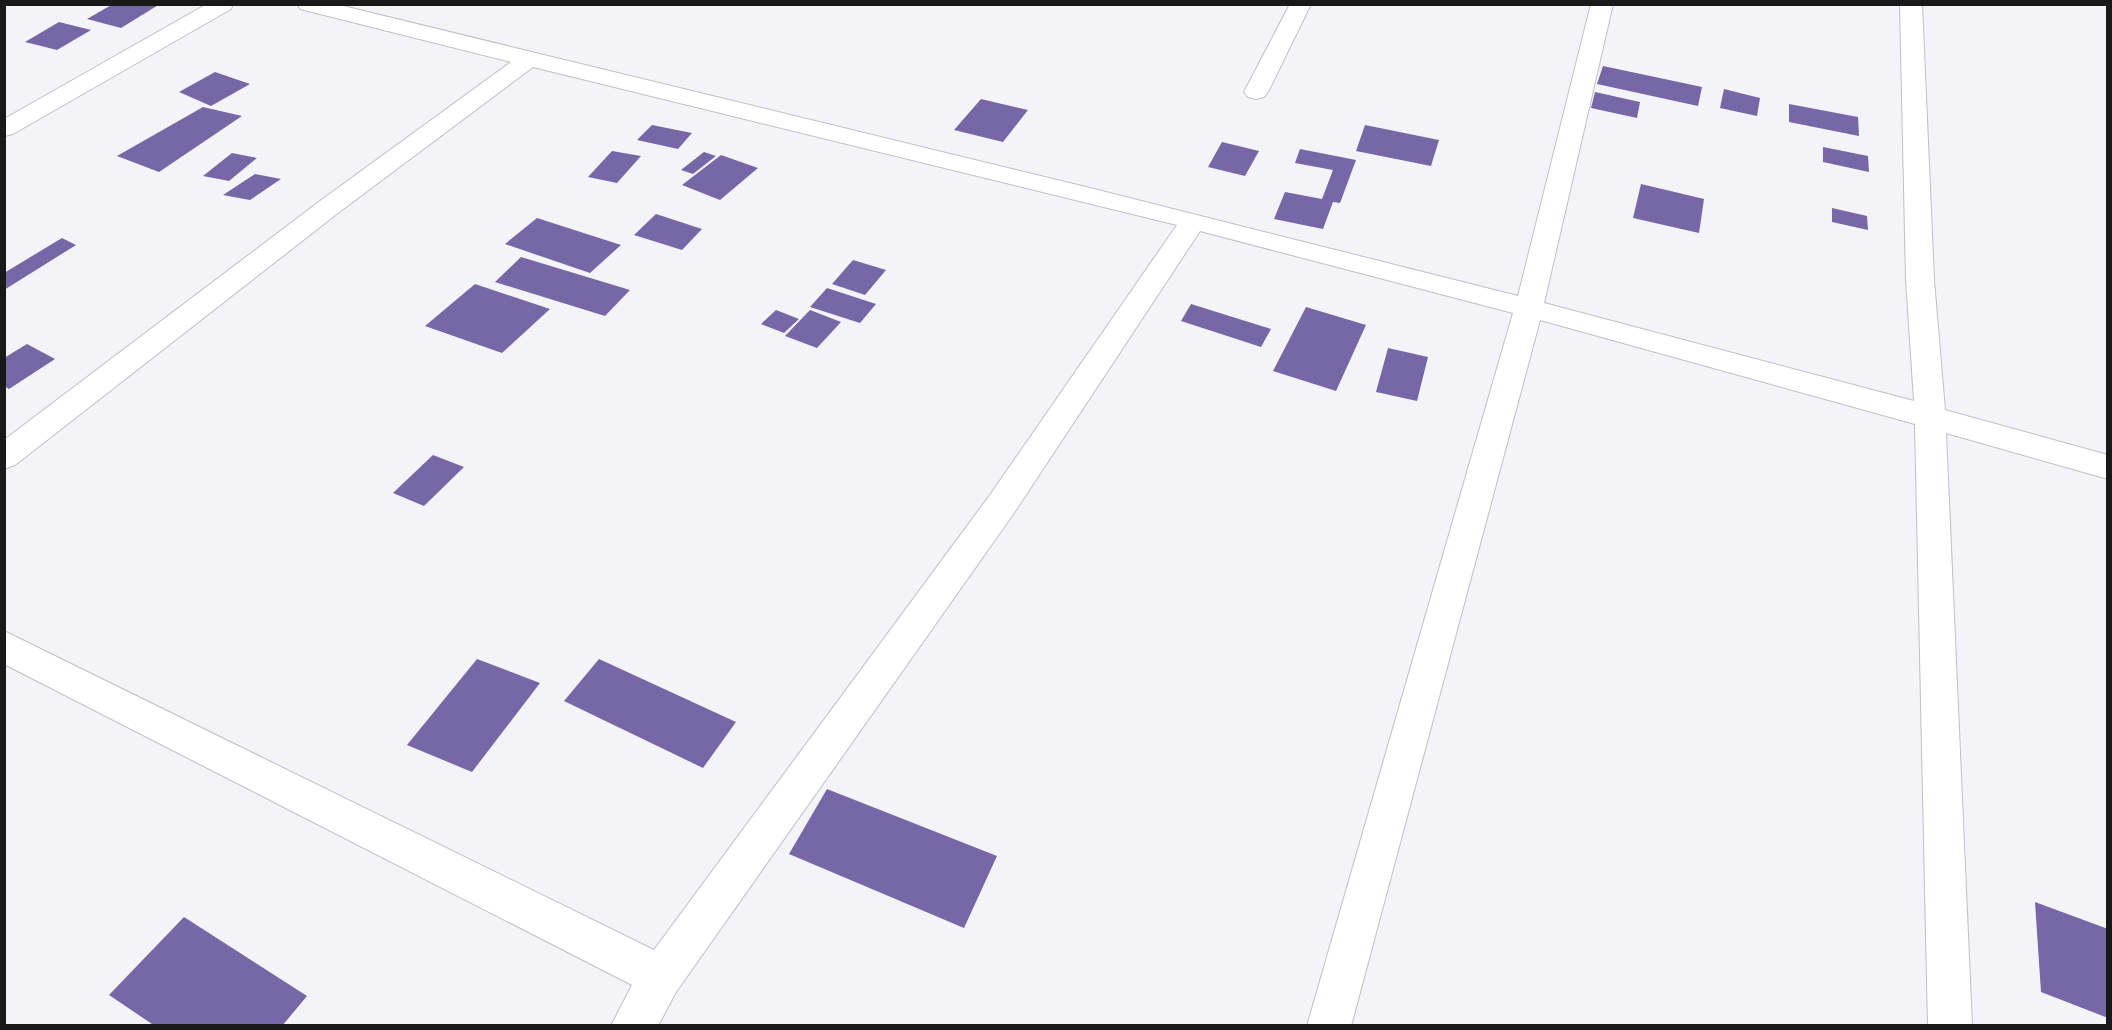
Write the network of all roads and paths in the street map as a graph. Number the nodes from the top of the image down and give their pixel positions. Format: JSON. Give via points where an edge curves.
{"nodes":[{"id":1,"x":223,"y":4,"type":"edge"},
{"id":2,"x":308,"y":4,"type":"edge"},
{"id":3,"x":1301,"y":4,"type":"edge"},
{"id":4,"x":1602,"y":4,"type":"edge"},
{"id":5,"x":1911,"y":4,"type":"edge"},
{"id":6,"x":527,"y":61,"type":"junction"},
{"id":7,"x":1256,"y":92,"type":"dead end"},
{"id":8,"x":4,"y":129,"type":"edge"},
{"id":9,"x":1193,"y":221,"type":"junction"},
{"id":10,"x":1529,"y":308,"type":"junction"},
{"id":11,"x":1930,"y":417,"type":"junction"},
{"id":12,"x":4,"y":457,"type":"edge"},
{"id":13,"x":2108,"y":467,"type":"edge"},
{"id":14,"x":4,"y":646,"type":"edge"},
{"id":15,"x":661,"y":977,"type":"junction"},
{"id":16,"x":633,"y":1026,"type":"edge"},
{"id":17,"x":1329,"y":1026,"type":"edge"},
{"id":18,"x":1950,"y":1026,"type":"edge"}],
"edges":[{"from":1,"to":8,"type":"street"},
{"from":2,"to":6,"type":"street"},
{"from":3,"to":7,"type":"street"},
{"from":4,"to":10,"type":"street"},
{"from":5,"to":11,"type":"street","via":[[1920,280]]},
{"from":6,"to":9,"type":"street"},
{"from":6,"to":12,"type":"street","via":[[329,207]]},
{"from":9,"to":10,"type":"street"},
{"from":9,"to":15,"type":"street","via":[[1002,504]]},
{"from":10,"to":11,"type":"street"},
{"from":10,"to":17,"type":"street"},
{"from":11,"to":13,"type":"street"},
{"from":11,"to":18,"type":"street"},
{"from":14,"to":15,"type":"street"},
{"from":15,"to":16,"type":"street"}]}
